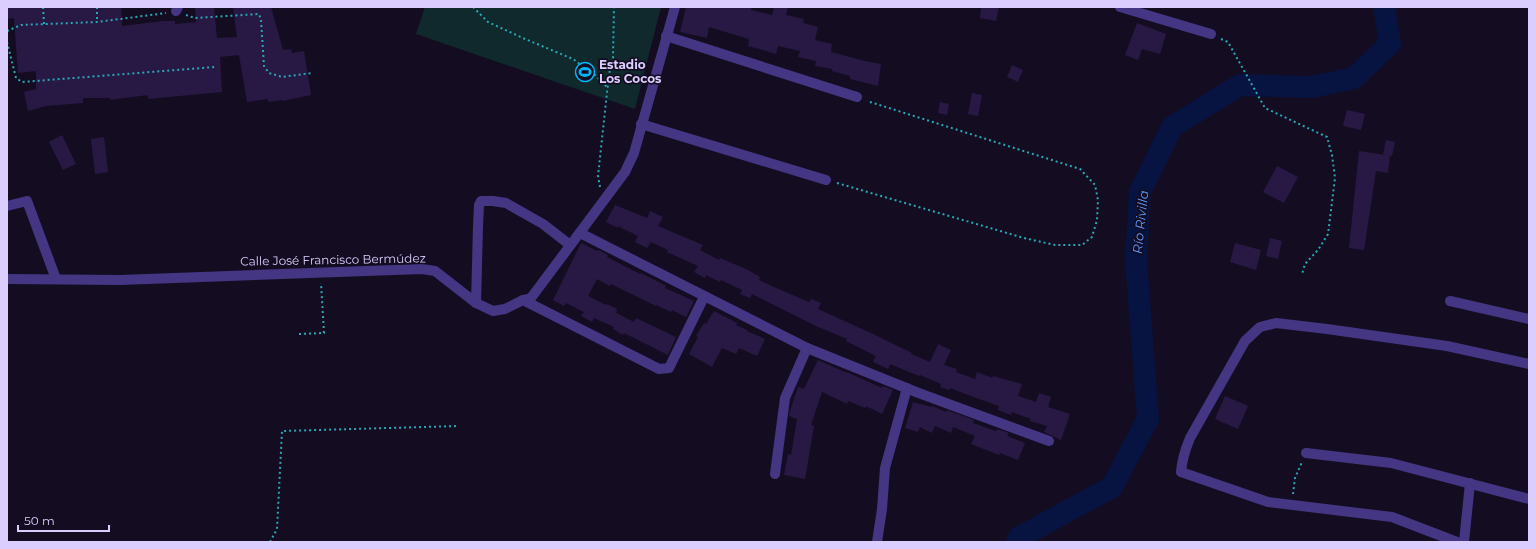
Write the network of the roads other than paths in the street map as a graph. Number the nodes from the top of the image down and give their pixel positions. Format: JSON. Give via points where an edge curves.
{"nodes":[{"id":1,"x":675,"y":7,"type":"edge"},
{"id":2,"x":1120,"y":7,"type":"edge"},
{"id":3,"x":1211,"y":34,"type":"dead end"},
{"id":4,"x":666,"y":36,"type":"junction"},
{"id":5,"x":856,"y":97,"type":"road end"},
{"id":6,"x":641,"y":124,"type":"junction"},
{"id":7,"x":826,"y":180,"type":"road end"},
{"id":8,"x":7,"y":206,"type":"edge"},
{"id":9,"x":580,"y":233,"type":"junction"},
{"id":10,"x":570,"y":245,"type":"junction"},
{"id":11,"x":7,"y":279,"type":"edge"},
{"id":12,"x":56,"y":279,"type":"junction"},
{"id":13,"x":704,"y":297,"type":"junction"},
{"id":14,"x":523,"y":300,"type":"junction"},
{"id":15,"x":1450,"y":301,"type":"dead end"},
{"id":16,"x":476,"y":303,"type":"junction"},
{"id":17,"x":1529,"y":319,"type":"edge"},
{"id":18,"x":806,"y":348,"type":"junction"},
{"id":19,"x":1529,"y":364,"type":"edge"},
{"id":20,"x":907,"y":388,"type":"junction"},
{"id":21,"x":1049,"y":441,"type":"dead end"},
{"id":22,"x":1306,"y":453,"type":"road end"},
{"id":23,"x":775,"y":474,"type":"dead end"},
{"id":24,"x":1470,"y":484,"type":"junction"},
{"id":25,"x":1529,"y":499,"type":"edge"},
{"id":26,"x":877,"y":542,"type":"edge"},
{"id":27,"x":1457,"y":542,"type":"edge"},
{"id":28,"x":1464,"y":542,"type":"edge"}],
"edges":[{"from":1,"to":4,"type":"street","name":"Calle José Francisco Bermúdez"},
{"from":2,"to":3,"type":"street"},
{"from":4,"to":5,"type":"street"},
{"from":4,"to":6,"type":"street","name":"Calle José Francisco Bermúdez"},
{"from":6,"to":7,"type":"street"},
{"from":6,"to":9,"type":"street","name":"Calle José Francisco Bermúdez","via":[[634,153],[625,172]]},
{"from":8,"to":12,"type":"street","via":[[27,201]]},
{"from":9,"to":10,"type":"street","name":"Calle José Francisco Bermúdez"},
{"from":9,"to":13,"type":"street"},
{"from":10,"to":14,"type":"street","name":"Calle José Francisco Bermúdez","via":[[531,298]]},
{"from":10,"to":16,"type":"street","via":[[543,224],[506,203],[481,201]]},
{"from":11,"to":12,"type":"street","name":"Calle José Francisco Bermúdez"},
{"from":12,"to":16,"type":"street","name":"Calle José Francisco Bermúdez","via":[[120,280],[422,269],[435,272]]},
{"from":13,"to":14,"type":"street","via":[[665,370]]},
{"from":13,"to":18,"type":"street"},
{"from":14,"to":16,"type":"street","name":"Calle José Francisco Bermúdez","via":[[505,309],[493,311]]},
{"from":15,"to":17,"type":"street"},
{"from":18,"to":20,"type":"street"},
{"from":18,"to":23,"type":"street","via":[[785,398]]},
{"from":19,"to":27,"type":"street","via":[[1447,346],[1335,330],[1276,323],[1260,327],[1245,341],[1190,438],[1182,459],[1181,472],[1268,502],[1392,517]]},
{"from":20,"to":21,"type":"street"},
{"from":20,"to":26,"type":"street","via":[[885,468]]},
{"from":22,"to":24,"type":"street","via":[[1391,463]]},
{"from":24,"to":25,"type":"street"},
{"from":24,"to":28,"type":"street"}]}
